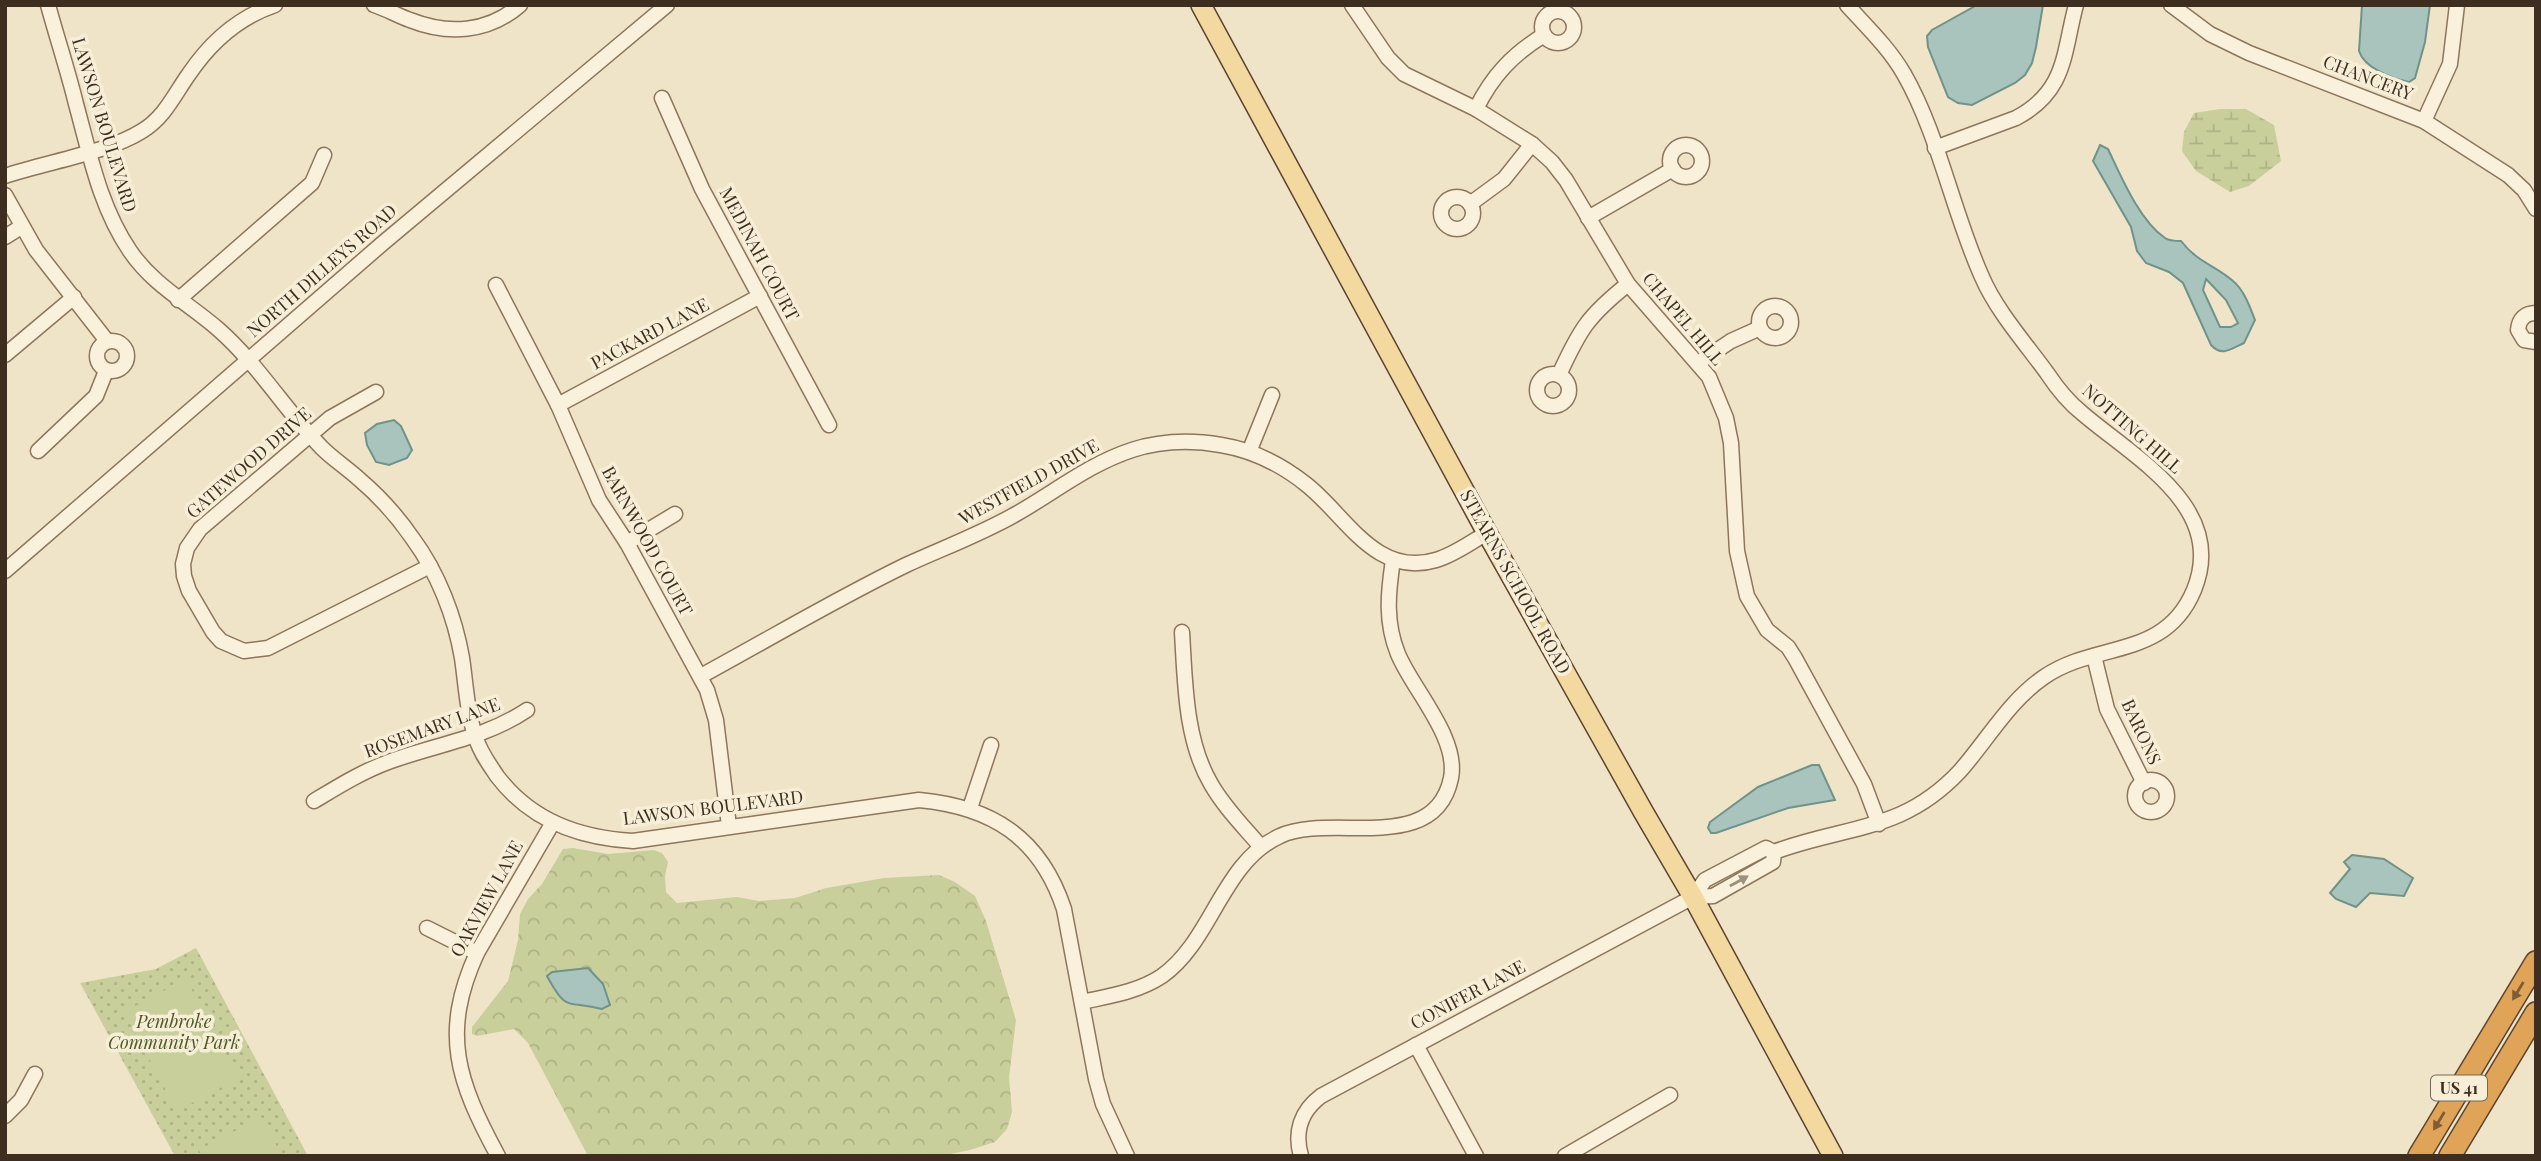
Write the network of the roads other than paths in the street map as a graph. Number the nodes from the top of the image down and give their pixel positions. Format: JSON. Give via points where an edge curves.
{"nodes":[{"id":1,"x":48,"y":5,"type":"edge"},
{"id":2,"x":275,"y":5,"type":"edge"},
{"id":3,"x":374,"y":5,"type":"edge"},
{"id":4,"x":520,"y":5,"type":"edge"},
{"id":5,"x":667,"y":5,"type":"edge"},
{"id":6,"x":1200,"y":5,"type":"edge"},
{"id":7,"x":1352,"y":5,"type":"edge"},
{"id":8,"x":1847,"y":5,"type":"edge"},
{"id":9,"x":2076,"y":5,"type":"edge"},
{"id":10,"x":2171,"y":5,"type":"edge"},
{"id":11,"x":2457,"y":5,"type":"edge"},
{"id":12,"x":1544,"y":35,"type":"dead end"},
{"id":13,"x":662,"y":98,"type":"dead end"},
{"id":14,"x":1476,"y":109,"type":"junction"},
{"id":15,"x":2424,"y":121,"type":"junction"},
{"id":16,"x":1532,"y":144,"type":"junction"},
{"id":17,"x":1935,"y":148,"type":"junction"},
{"id":18,"x":88,"y":151,"type":"junction"},
{"id":19,"x":324,"y":155,"type":"dead end"},
{"id":20,"x":1673,"y":169,"type":"dead end"},
{"id":21,"x":5,"y":176,"type":"edge"},
{"id":22,"x":5,"y":195,"type":"edge"},
{"id":23,"x":1471,"y":204,"type":"dead end"},
{"id":24,"x":2536,"y":209,"type":"edge"},
{"id":25,"x":1588,"y":218,"type":"junction"},
{"id":26,"x":22,"y":227,"type":"junction"},
{"id":27,"x":5,"y":237,"type":"edge"},
{"id":28,"x":1628,"y":284,"type":"junction"},
{"id":29,"x":496,"y":285,"type":"dead end"},
{"id":30,"x":760,"y":296,"type":"junction"},
{"id":31,"x":74,"y":297,"type":"junction"},
{"id":32,"x":178,"y":300,"type":"junction"},
{"id":33,"x":2536,"y":312,"type":"edge"},
{"id":34,"x":1760,"y":328,"type":"dead end"},
{"id":35,"x":107,"y":341,"type":"junction"},
{"id":36,"x":2536,"y":342,"type":"edge"},
{"id":37,"x":5,"y":355,"type":"edge"},
{"id":38,"x":248,"y":361,"type":"junction"},
{"id":39,"x":1698,"y":363,"type":"junction"},
{"id":40,"x":106,"y":371,"type":"junction"},
{"id":41,"x":1559,"y":375,"type":"dead end"},
{"id":42,"x":376,"y":392,"type":"dead end"},
{"id":43,"x":1272,"y":395,"type":"dead end"},
{"id":44,"x":558,"y":405,"type":"junction"},
{"id":45,"x":829,"y":425,"type":"dead end"},
{"id":46,"x":310,"y":434,"type":"junction"},
{"id":47,"x":38,"y":451,"type":"dead end"},
{"id":48,"x":1250,"y":452,"type":"junction"},
{"id":49,"x":675,"y":514,"type":"dead end"},
{"id":50,"x":1488,"y":533,"type":"junction"},
{"id":51,"x":627,"y":542,"type":"junction"},
{"id":52,"x":1393,"y":560,"type":"junction"},
{"id":53,"x":430,"y":566,"type":"junction"},
{"id":54,"x":5,"y":570,"type":"edge"},
{"id":55,"x":1182,"y":632,"type":"dead end"},
{"id":56,"x":2094,"y":656,"type":"junction"},
{"id":57,"x":701,"y":676,"type":"junction"},
{"id":58,"x":527,"y":710,"type":"dead end"},
{"id":59,"x":475,"y":736,"type":"junction"},
{"id":60,"x":991,"y":745,"type":"dead end"},
{"id":61,"x":2144,"y":783,"type":"dead end"},
{"id":62,"x":314,"y":801,"type":"dead end"},
{"id":63,"x":970,"y":808,"type":"junction"},
{"id":64,"x":552,"y":824,"type":"junction"},
{"id":65,"x":1879,"y":824,"type":"junction"},
{"id":66,"x":729,"y":826,"type":"junction"},
{"id":67,"x":1261,"y":847,"type":"junction"},
{"id":68,"x":1693,"y":897,"type":"junction"},
{"id":69,"x":426,"y":928,"type":"dead end"},
{"id":70,"x":477,"y":953,"type":"junction"},
{"id":71,"x":2536,"y":962,"type":"edge"},
{"id":72,"x":1082,"y":1002,"type":"junction"},
{"id":73,"x":2536,"y":1013,"type":"edge"},
{"id":74,"x":1416,"y":1045,"type":"junction"},
{"id":75,"x":35,"y":1074,"type":"dead end"},
{"id":76,"x":1670,"y":1095,"type":"dead end"},
{"id":77,"x":5,"y":1115,"type":"edge"},
{"id":78,"x":498,"y":1156,"type":"edge"},
{"id":79,"x":1127,"y":1156,"type":"edge"},
{"id":80,"x":1301,"y":1156,"type":"edge"},
{"id":81,"x":1476,"y":1156,"type":"edge"},
{"id":82,"x":1565,"y":1156,"type":"edge"},
{"id":83,"x":1833,"y":1156,"type":"edge"},
{"id":84,"x":2418,"y":1156,"type":"edge"},
{"id":85,"x":2449,"y":1156,"type":"edge"}],
"edges":[{"from":1,"to":18,"type":"street","name":"LAWSON BOULEVARD"},
{"from":2,"to":18,"type":"street","via":[[249,16],[206,51],[167,109],[150,125],[121,142]]},
{"from":3,"to":4,"type":"street","via":[[424,26],[450,30],[488,25]]},
{"from":5,"to":38,"type":"street","name":"NORTH DILLEYS ROAD"},
{"from":6,"to":50,"type":"main road","name":"STEARNS SCHOOL ROAD"},
{"from":7,"to":14,"type":"street","name":"CHAPEL HILL","via":[[1398,69]]},
{"from":8,"to":17,"type":"street","name":"NOTTING HILL","via":[[1903,72]]},
{"from":9,"to":17,"type":"street","via":[[2062,70],[2052,89],[2016,118]]},
{"from":10,"to":15,"type":"street","name":"CHANCERY","via":[[2210,34],[2258,57]]},
{"from":11,"to":15,"type":"street","via":[[2450,64]]},
{"from":12,"to":14,"type":"street","via":[[1504,64]]},
{"from":13,"to":30,"type":"street","name":"MEDINAH COURT","via":[[702,189]]},
{"from":14,"to":16,"type":"street","name":"CHAPEL HILL"},
{"from":15,"to":24,"type":"street","name":"CHANCERY","via":[[2508,175]]},
{"from":16,"to":23,"type":"street","via":[[1504,179]]},
{"from":16,"to":25,"type":"street","name":"CHAPEL HILL","via":[[1560,171]]},
{"from":17,"to":56,"type":"street","name":"NOTTING HILL","via":[[1993,298],[2063,394],[2174,490],[2195,523],[2200,565],[2183,610],[2164,631],[2143,643]]},
{"from":18,"to":21,"type":"street"},
{"from":18,"to":32,"type":"street","name":"LAWSON BOULEVARD","via":[[106,207],[129,250],[153,280]]},
{"from":19,"to":32,"type":"street","via":[[312,183]]},
{"from":20,"to":25,"type":"street"},
{"from":22,"to":26,"type":"street"},
{"from":25,"to":28,"type":"street","name":"CHAPEL HILL"},
{"from":26,"to":27,"type":"street"},
{"from":26,"to":31,"type":"street"},
{"from":28,"to":39,"type":"street","name":"CHAPEL HILL"},
{"from":28,"to":41,"type":"street","via":[[1583,326]]},
{"from":29,"to":44,"type":"street","name":"BARNWOOD COURT"},
{"from":30,"to":44,"type":"street","name":"PACKARD LANE"},
{"from":30,"to":45,"type":"street","name":"MEDINAH COURT"},
{"from":31,"to":35,"type":"street"},
{"from":31,"to":37,"type":"street"},
{"from":32,"to":38,"type":"street","name":"LAWSON BOULEVARD","via":[[219,330]]},
{"from":33,"to":36,"type":"street","via":[[2522,318],[2518,330],[2524,340]]},
{"from":34,"to":39,"type":"street"},
{"from":35,"to":40,"type":"street","via":[[97,354]]},
{"from":35,"to":40,"type":"street","via":[[122,345],[128,356],[124,367]]},
{"from":38,"to":46,"type":"street","name":"LAWSON BOULEVARD"},
{"from":38,"to":54,"type":"street","name":"NORTH DILLEYS ROAD"},
{"from":39,"to":65,"type":"street","name":"CHAPEL HILL","via":[[1716,390],[1726,418],[1737,551],[1747,596],[1767,630],[1795,658],[1864,784]]},
{"from":40,"to":47,"type":"street","via":[[96,396]]},
{"from":42,"to":46,"type":"street","name":"GATEWOOD DRIVE"},
{"from":43,"to":48,"type":"street"},
{"from":44,"to":51,"type":"street","name":"BARNWOOD COURT","via":[[599,500]]},
{"from":46,"to":53,"type":"street","name":"LAWSON BOULEVARD","via":[[396,516]]},
{"from":46,"to":53,"type":"street","name":"GATEWOOD DRIVE","via":[[200,528],[187,548],[184,576],[221,641],[244,651],[268,648]]},
{"from":48,"to":52,"type":"street","name":"WESTFIELD DRIVE","via":[[1306,484],[1374,551]]},
{"from":48,"to":57,"type":"street","name":"WESTFIELD DRIVE","via":[[1221,445],[1174,443],[1134,449],[1105,460],[1016,514],[906,565]]},
{"from":49,"to":51,"type":"street"},
{"from":50,"to":52,"type":"street","via":[[1435,561]]},
{"from":50,"to":68,"type":"main road","name":"STEARNS SCHOOL ROAD"},
{"from":51,"to":57,"type":"street","name":"BARNWOOD COURT"},
{"from":52,"to":67,"type":"street","via":[[1388,595],[1391,631],[1398,655],[1451,753],[1447,790],[1432,811],[1401,827],[1299,830]]},
{"from":53,"to":59,"type":"street","name":"LAWSON BOULEVARD","via":[[452,617]]},
{"from":55,"to":67,"type":"street","via":[[1198,757],[1211,784]]},
{"from":56,"to":61,"type":"street","name":"BARONS","via":[[2107,709]]},
{"from":56,"to":65,"type":"street","name":"NOTTING HILL","via":[[2061,667],[2034,684],[1950,782],[1918,806]]},
{"from":57,"to":66,"type":"street","name":"BARNWOOD COURT","via":[[716,720]]},
{"from":58,"to":59,"type":"street","name":"ROSEMARY LANE","via":[[505,725]]},
{"from":59,"to":62,"type":"street","name":"ROSEMARY LANE","via":[[389,762]]},
{"from":59,"to":64,"type":"street","name":"LAWSON BOULEVARD","via":[[506,788]]},
{"from":60,"to":63,"type":"street"},
{"from":63,"to":66,"type":"street","name":"LAWSON BOULEVARD","via":[[910,800]]},
{"from":63,"to":72,"type":"street","name":"LAWSON BOULEVARD","via":[[1015,834],[1043,864],[1064,909]]},
{"from":64,"to":66,"type":"street","name":"LAWSON BOULEVARD","via":[[590,836],[633,841]]},
{"from":64,"to":70,"type":"street","name":"OAKVIEW LANE"},
{"from":65,"to":68,"type":"street","name":"NOTTING HILL","via":[[1774,852],[1766,848],[1705,880]]},
{"from":67,"to":72,"type":"street","via":[[1173,967],[1145,986]]},
{"from":68,"to":74,"type":"street","name":"CONIFER LANE"},
{"from":68,"to":83,"type":"main road","name":"STEARNS SCHOOL ROAD"},
{"from":69,"to":70,"type":"street"},
{"from":70,"to":78,"type":"street","name":"OAKVIEW LANE","via":[[459,1007],[457,1045],[466,1093]]},
{"from":71,"to":84,"type":"highway","number":"US 41","one_way":true},
{"from":72,"to":79,"type":"street","name":"LAWSON BOULEVARD","via":[[1103,1104]]},
{"from":73,"to":85,"type":"highway","number":"US 41"},
{"from":74,"to":80,"type":"street","name":"CONIFER LANE","via":[[1314,1102],[1299,1126]]},
{"from":74,"to":81,"type":"street"},
{"from":75,"to":77,"type":"street","via":[[21,1100]]},
{"from":76,"to":82,"type":"street"}]}
